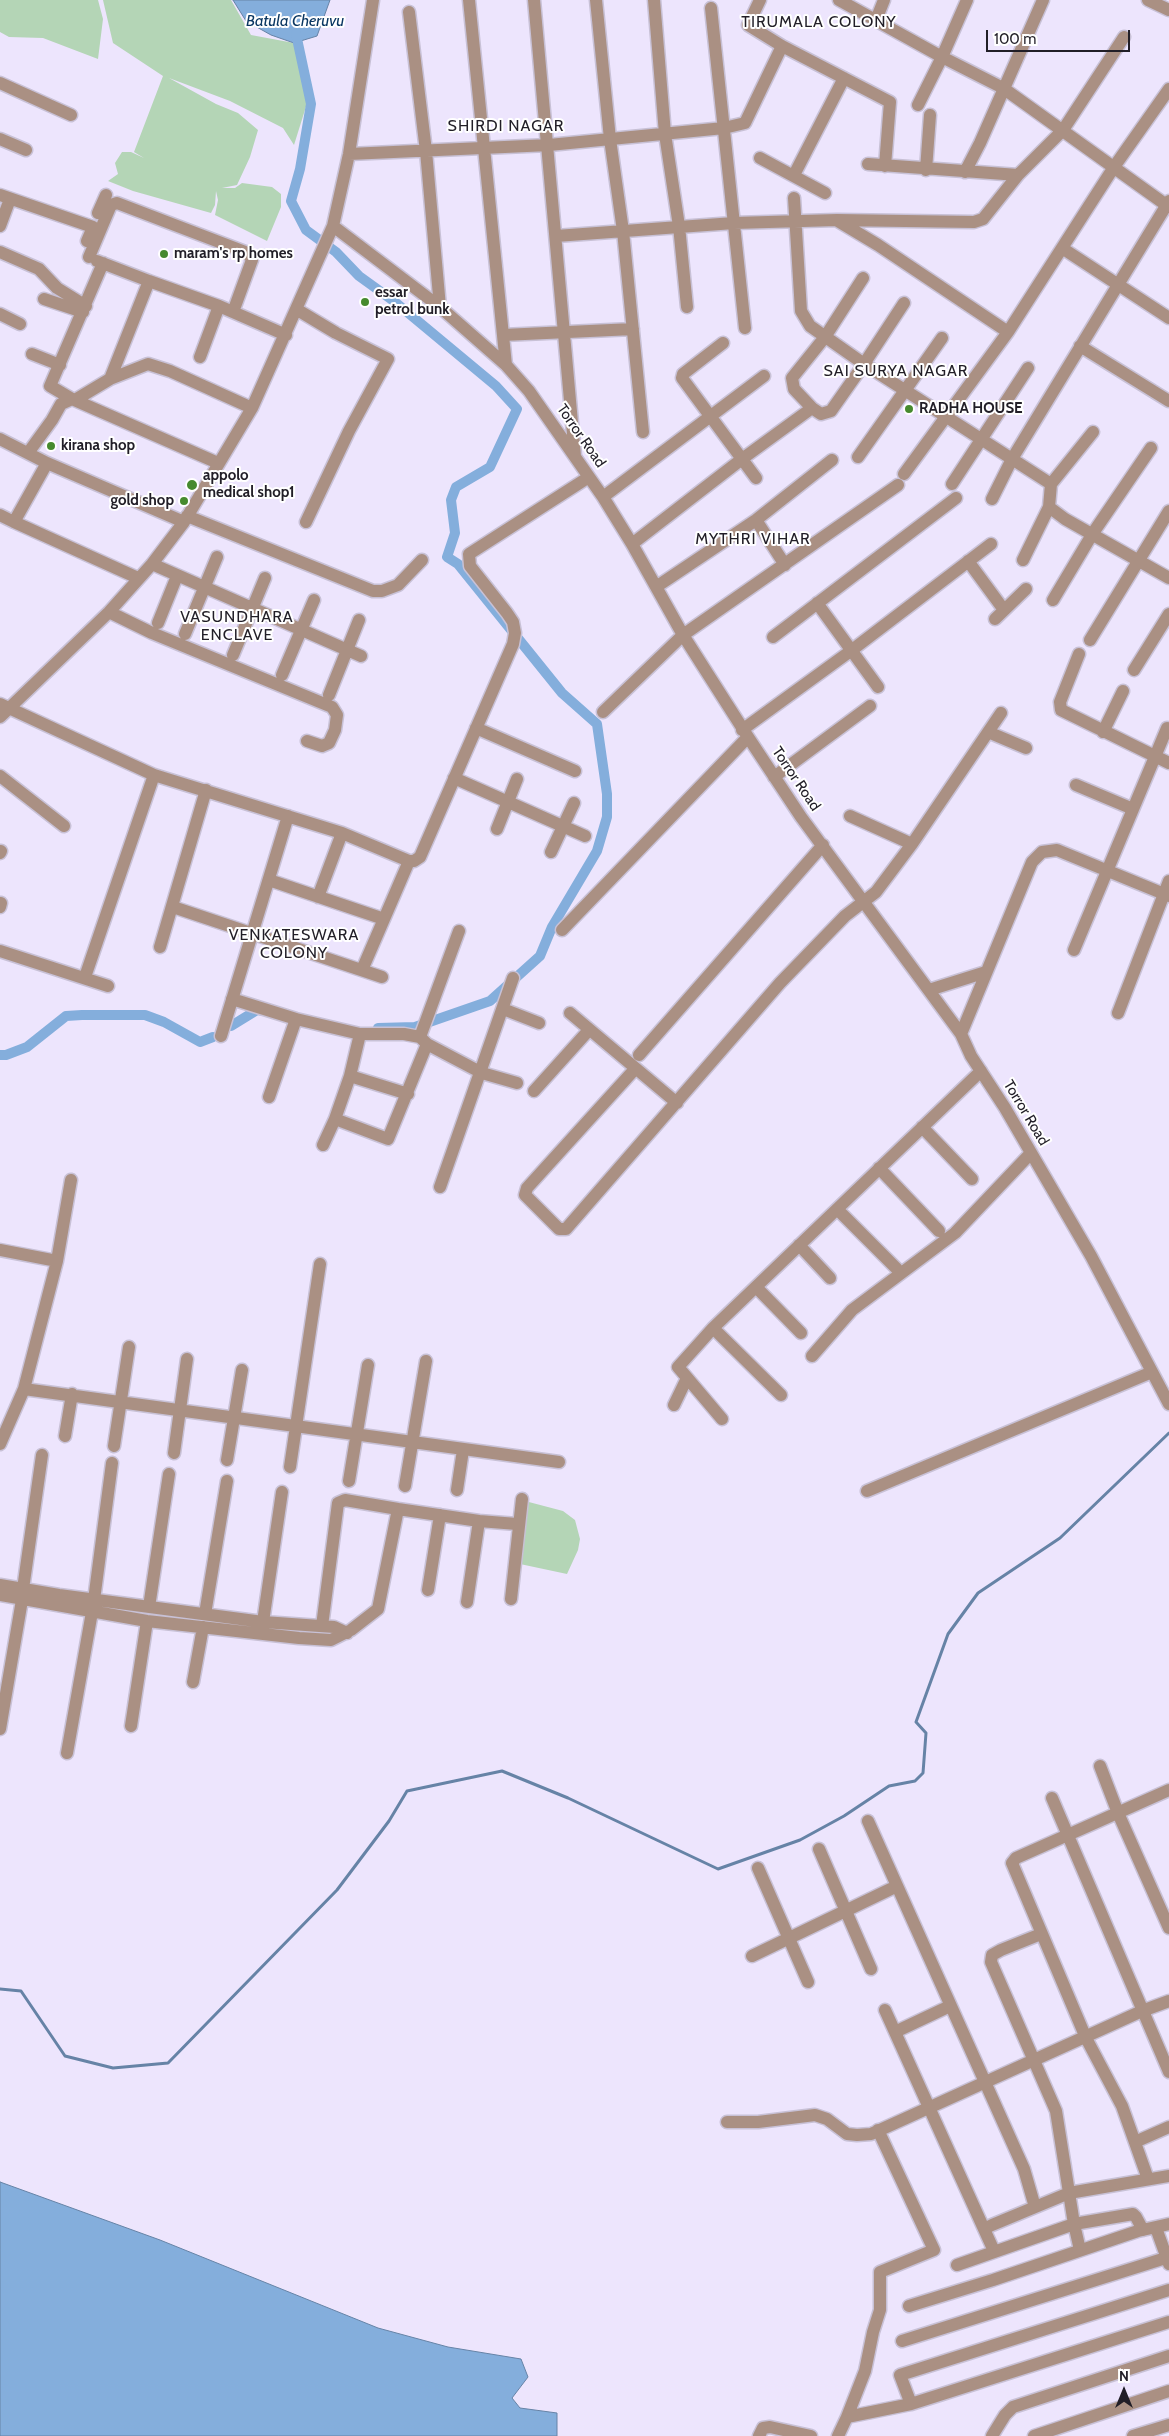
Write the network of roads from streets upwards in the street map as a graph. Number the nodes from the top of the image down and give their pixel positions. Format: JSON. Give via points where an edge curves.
{"nodes":[{"id":1,"x":373,"y":0,"type":"edge"},
{"id":2,"x":469,"y":0,"type":"edge"},
{"id":3,"x":534,"y":0,"type":"edge"},
{"id":4,"x":596,"y":0,"type":"edge"},
{"id":5,"x":654,"y":0,"type":"edge"},
{"id":6,"x":760,"y":0,"type":"edge"},
{"id":7,"x":839,"y":0,"type":"edge"},
{"id":8,"x":884,"y":0,"type":"edge"},
{"id":9,"x":967,"y":0,"type":"edge"},
{"id":10,"x":1043,"y":0,"type":"edge"},
{"id":11,"x":1148,"y":0,"type":"edge"},
{"id":12,"x":711,"y":8,"type":"dead end"},
{"id":13,"x":1169,"y":10,"type":"edge"},
{"id":14,"x":410,"y":12,"type":"dead end"},
{"id":15,"x":876,"y":20,"type":"junction"},
{"id":16,"x":1124,"y":37,"type":"dead end"},
{"id":17,"x":782,"y":46,"type":"junction"},
{"id":18,"x":942,"y":56,"type":"junction"},
{"id":19,"x":844,"y":78,"type":"junction"},
{"id":20,"x":0,"y":83,"type":"edge"},
{"id":21,"x":1003,"y":88,"type":"junction"},
{"id":22,"x":1169,"y":89,"type":"edge"},
{"id":23,"x":918,"y":105,"type":"dead end"},
{"id":24,"x":71,"y":115,"type":"dead end"},
{"id":25,"x":930,"y":115,"type":"dead end"},
{"id":26,"x":724,"y":128,"type":"junction"},
{"id":27,"x":1063,"y":130,"type":"junction"},
{"id":28,"x":665,"y":134,"type":"junction"},
{"id":29,"x":0,"y":139,"type":"edge"},
{"id":30,"x":610,"y":139,"type":"junction"},
{"id":31,"x":549,"y":145,"type":"junction"},
{"id":32,"x":485,"y":148,"type":"junction"},
{"id":33,"x":26,"y":150,"type":"dead end"},
{"id":34,"x":426,"y":151,"type":"junction"},
{"id":35,"x":349,"y":154,"type":"junction"},
{"id":36,"x":760,"y":158,"type":"dead end"},
{"id":37,"x":868,"y":164,"type":"dead end"},
{"id":38,"x":886,"y":166,"type":"junction"},
{"id":39,"x":1114,"y":167,"type":"junction"},
{"id":40,"x":926,"y":170,"type":"junction"},
{"id":41,"x":965,"y":172,"type":"junction"},
{"id":42,"x":794,"y":175,"type":"junction"},
{"id":43,"x":1018,"y":175,"type":"junction"},
{"id":44,"x":825,"y":193,"type":"dead end"},
{"id":45,"x":106,"y":195,"type":"dead end"},
{"id":46,"x":5,"y":197,"type":"edge"},
{"id":47,"x":794,"y":198,"type":"dead end"},
{"id":48,"x":1168,"y":204,"type":"edge"},
{"id":49,"x":836,"y":220,"type":"junction"},
{"id":50,"x":795,"y":221,"type":"junction"},
{"id":51,"x":734,"y":223,"type":"junction"},
{"id":52,"x":0,"y":226,"type":"edge"},
{"id":53,"x":333,"y":226,"type":"junction"},
{"id":54,"x":678,"y":226,"type":"junction"},
{"id":55,"x":92,"y":227,"type":"junction"},
{"id":56,"x":623,"y":231,"type":"junction"},
{"id":57,"x":556,"y":236,"type":"junction"},
{"id":58,"x":1062,"y":248,"type":"junction"},
{"id":59,"x":0,"y":252,"type":"edge"},
{"id":60,"x":88,"y":258,"type":"junction"},
{"id":61,"x":103,"y":263,"type":"junction"},
{"id":62,"x":863,"y":278,"type":"dead end"},
{"id":63,"x":149,"y":281,"type":"junction"},
{"id":64,"x":1118,"y":284,"type":"junction"},
{"id":65,"x":44,"y":299,"type":"dead end"},
{"id":66,"x":904,"y":303,"type":"dead end"},
{"id":67,"x":219,"y":306,"type":"junction"},
{"id":68,"x":440,"y":307,"type":"junction"},
{"id":69,"x":687,"y":307,"type":"dead end"},
{"id":70,"x":85,"y":309,"type":"junction"},
{"id":71,"x":296,"y":309,"type":"junction"},
{"id":72,"x":233,"y":312,"type":"junction"},
{"id":73,"x":0,"y":314,"type":"edge"},
{"id":74,"x":1169,"y":318,"type":"edge"},
{"id":75,"x":20,"y":324,"type":"dead end"},
{"id":76,"x":745,"y":328,"type":"dead end"},
{"id":77,"x":633,"y":330,"type":"junction"},
{"id":78,"x":1008,"y":332,"type":"junction"},
{"id":79,"x":564,"y":333,"type":"junction"},
{"id":80,"x":286,"y":335,"type":"junction"},
{"id":81,"x":503,"y":335,"type":"junction"},
{"id":82,"x":825,"y":338,"type":"junction"},
{"id":83,"x":942,"y":338,"type":"dead end"},
{"id":84,"x":723,"y":343,"type":"dead end"},
{"id":85,"x":1080,"y":346,"type":"junction"},
{"id":86,"x":32,"y":354,"type":"dead end"},
{"id":87,"x":200,"y":357,"type":"dead end"},
{"id":88,"x":864,"y":364,"type":"junction"},
{"id":89,"x":60,"y":365,"type":"junction"},
{"id":90,"x":506,"y":365,"type":"junction"},
{"id":91,"x":1028,"y":368,"type":"dead end"},
{"id":92,"x":764,"y":376,"type":"dead end"},
{"id":93,"x":110,"y":379,"type":"junction"},
{"id":94,"x":905,"y":391,"type":"junction"},
{"id":95,"x":73,"y":399,"type":"junction"},
{"id":96,"x":1169,"y":401,"type":"edge"},
{"id":97,"x":252,"y":408,"type":"junction"},
{"id":98,"x":812,"y":408,"type":"junction"},
{"id":99,"x":711,"y":416,"type":"junction"},
{"id":100,"x":948,"y":417,"type":"junction"},
{"id":101,"x":643,"y":432,"type":"dead end"},
{"id":102,"x":1094,"y":432,"type":"dead end"},
{"id":103,"x":981,"y":438,"type":"junction"},
{"id":104,"x":0,"y":439,"type":"edge"},
{"id":105,"x":1151,"y":448,"type":"dead end"},
{"id":106,"x":28,"y":453,"type":"junction"},
{"id":107,"x":575,"y":456,"type":"junction"},
{"id":108,"x":858,"y":457,"type":"dead end"},
{"id":109,"x":742,"y":459,"type":"junction"},
{"id":110,"x":832,"y":460,"type":"dead end"},
{"id":111,"x":1012,"y":460,"type":"junction"},
{"id":112,"x":47,"y":463,"type":"junction"},
{"id":113,"x":218,"y":463,"type":"junction"},
{"id":114,"x":904,"y":474,"type":"dead end"},
{"id":115,"x":589,"y":477,"type":"junction"},
{"id":116,"x":756,"y":478,"type":"dead end"},
{"id":117,"x":952,"y":484,"type":"dead end"},
{"id":118,"x":1051,"y":484,"type":"junction"},
{"id":119,"x":898,"y":485,"type":"dead end"},
{"id":120,"x":603,"y":498,"type":"junction"},
{"id":121,"x":956,"y":498,"type":"dead end"},
{"id":122,"x":992,"y":499,"type":"dead end"},
{"id":123,"x":1049,"y":507,"type":"junction"},
{"id":124,"x":1169,"y":511,"type":"edge"},
{"id":125,"x":0,"y":515,"type":"edge"},
{"id":126,"x":186,"y":519,"type":"junction"},
{"id":127,"x":756,"y":520,"type":"junction"},
{"id":128,"x":14,"y":522,"type":"junction"},
{"id":129,"x":306,"y":522,"type":"dead end"},
{"id":130,"x":1093,"y":533,"type":"junction"},
{"id":131,"x":632,"y":544,"type":"junction"},
{"id":132,"x":990,"y":544,"type":"dead end"},
{"id":133,"x":217,"y":557,"type":"dead end"},
{"id":134,"x":422,"y":560,"type":"dead end"},
{"id":135,"x":968,"y":560,"type":"junction"},
{"id":136,"x":1023,"y":560,"type":"dead end"},
{"id":137,"x":1140,"y":560,"type":"junction"},
{"id":138,"x":152,"y":564,"type":"junction"},
{"id":139,"x":785,"y":565,"type":"junction"},
{"id":140,"x":177,"y":576,"type":"junction"},
{"id":141,"x":138,"y":578,"type":"junction"},
{"id":142,"x":265,"y":578,"type":"dead end"},
{"id":143,"x":1169,"y":578,"type":"edge"},
{"id":144,"x":204,"y":587,"type":"junction"},
{"id":145,"x":656,"y":587,"type":"junction"},
{"id":146,"x":1026,"y":589,"type":"dead end"},
{"id":147,"x":314,"y":600,"type":"dead end"},
{"id":148,"x":1052,"y":600,"type":"dead end"},
{"id":149,"x":818,"y":603,"type":"junction"},
{"id":150,"x":253,"y":608,"type":"junction"},
{"id":151,"x":109,"y":612,"type":"junction"},
{"id":152,"x":1169,"y":614,"type":"edge"},
{"id":153,"x":359,"y":620,"type":"dead end"},
{"id":154,"x":158,"y":623,"type":"dead end"},
{"id":155,"x":301,"y":630,"type":"junction"},
{"id":156,"x":185,"y":634,"type":"dead end"},
{"id":157,"x":682,"y":636,"type":"junction"},
{"id":158,"x":774,"y":637,"type":"dead end"},
{"id":159,"x":1090,"y":640,"type":"dead end"},
{"id":160,"x":347,"y":650,"type":"junction"},
{"id":161,"x":852,"y":650,"type":"junction"},
{"id":162,"x":1079,"y":654,"type":"dead end"},
{"id":163,"x":233,"y":655,"type":"dead end"},
{"id":164,"x":361,"y":656,"type":"dead end"},
{"id":165,"x":1134,"y":670,"type":"dead end"},
{"id":166,"x":282,"y":675,"type":"dead end"},
{"id":167,"x":878,"y":687,"type":"dead end"},
{"id":168,"x":1123,"y":692,"type":"dead end"},
{"id":169,"x":329,"y":695,"type":"dead end"},
{"id":170,"x":870,"y":706,"type":"dead end"},
{"id":171,"x":3,"y":710,"type":"edge"},
{"id":172,"x":603,"y":712,"type":"dead end"},
{"id":173,"x":1001,"y":713,"type":"dead end"},
{"id":174,"x":476,"y":728,"type":"junction"},
{"id":175,"x":1167,"y":728,"type":"dead end"},
{"id":176,"x":988,"y":732,"type":"junction"},
{"id":177,"x":1103,"y":732,"type":"junction"},
{"id":178,"x":745,"y":733,"type":"junction"},
{"id":179,"x":307,"y":741,"type":"dead end"},
{"id":180,"x":1026,"y":748,"type":"dead end"},
{"id":181,"x":1154,"y":756,"type":"junction"},
{"id":182,"x":1169,"y":763,"type":"edge"},
{"id":183,"x":575,"y":771,"type":"dead end"},
{"id":184,"x":154,"y":774,"type":"junction"},
{"id":185,"x":0,"y":776,"type":"edge"},
{"id":186,"x":774,"y":777,"type":"junction"},
{"id":187,"x":454,"y":778,"type":"junction"},
{"id":188,"x":518,"y":780,"type":"dead end"},
{"id":189,"x":1076,"y":785,"type":"dead end"},
{"id":190,"x":206,"y":790,"type":"junction"},
{"id":191,"x":508,"y":802,"type":"junction"},
{"id":192,"x":574,"y":804,"type":"dead end"},
{"id":193,"x":1133,"y":809,"type":"junction"},
{"id":194,"x":288,"y":816,"type":"junction"},
{"id":195,"x":850,"y":816,"type":"dead end"},
{"id":196,"x":64,"y":826,"type":"dead end"},
{"id":197,"x":562,"y":826,"type":"junction"},
{"id":198,"x":497,"y":828,"type":"dead end"},
{"id":199,"x":342,"y":832,"type":"junction"},
{"id":200,"x":585,"y":836,"type":"dead end"},
{"id":201,"x":912,"y":844,"type":"junction"},
{"id":202,"x":823,"y":845,"type":"junction"},
{"id":203,"x":551,"y":852,"type":"dead end"},
{"id":204,"x":409,"y":861,"type":"junction"},
{"id":205,"x":1107,"y":871,"type":"junction"},
{"id":206,"x":269,"y":880,"type":"junction"},
{"id":207,"x":1169,"y":881,"type":"edge"},
{"id":208,"x":1166,"y":895,"type":"edge"},
{"id":209,"x":318,"y":897,"type":"junction"},
{"id":210,"x":864,"y":900,"type":"junction"},
{"id":211,"x":173,"y":907,"type":"junction"},
{"id":212,"x":384,"y":919,"type":"junction"},
{"id":213,"x":562,"y":930,"type":"dead end"},
{"id":214,"x":459,"y":931,"type":"dead end"},
{"id":215,"x":252,"y":933,"type":"junction"},
{"id":216,"x":160,"y":947,"type":"dead end"},
{"id":217,"x":1074,"y":950,"type":"dead end"},
{"id":218,"x":1,"y":956,"type":"edge"},
{"id":219,"x":362,"y":970,"type":"junction"},
{"id":220,"x":986,"y":972,"type":"junction"},
{"id":221,"x":86,"y":977,"type":"junction"},
{"id":222,"x":382,"y":977,"type":"dead end"},
{"id":223,"x":513,"y":978,"type":"dead end"},
{"id":224,"x":108,"y":986,"type":"dead end"},
{"id":225,"x":929,"y":990,"type":"junction"},
{"id":226,"x":232,"y":999,"type":"junction"},
{"id":227,"x":503,"y":1009,"type":"junction"},
{"id":228,"x":570,"y":1013,"type":"dead end"},
{"id":229,"x":1118,"y":1013,"type":"dead end"},
{"id":230,"x":296,"y":1018,"type":"junction"},
{"id":231,"x":539,"y":1022,"type":"dead end"},
{"id":232,"x":589,"y":1030,"type":"junction"},
{"id":233,"x":360,"y":1034,"type":"junction"},
{"id":234,"x":961,"y":1034,"type":"junction"},
{"id":235,"x":221,"y":1036,"type":"dead end"},
{"id":236,"x":424,"y":1041,"type":"junction"},
{"id":237,"x":639,"y":1055,"type":"dead end"},
{"id":238,"x":635,"y":1069,"type":"junction"},
{"id":239,"x":981,"y":1071,"type":"junction"},
{"id":240,"x":482,"y":1073,"type":"junction"},
{"id":241,"x":350,"y":1076,"type":"junction"},
{"id":242,"x":518,"y":1083,"type":"dead end"},
{"id":243,"x":534,"y":1091,"type":"dead end"},
{"id":244,"x":408,"y":1094,"type":"junction"},
{"id":245,"x":269,"y":1097,"type":"dead end"},
{"id":246,"x":677,"y":1103,"type":"junction"},
{"id":247,"x":335,"y":1119,"type":"junction"},
{"id":248,"x":922,"y":1127,"type":"junction"},
{"id":249,"x":323,"y":1145,"type":"dead end"},
{"id":250,"x":1031,"y":1153,"type":"junction"},
{"id":251,"x":879,"y":1168,"type":"junction"},
{"id":252,"x":972,"y":1179,"type":"dead end"},
{"id":253,"x":71,"y":1180,"type":"dead end"},
{"id":254,"x":440,"y":1187,"type":"dead end"},
{"id":255,"x":836,"y":1209,"type":"junction"},
{"id":256,"x":939,"y":1231,"type":"dead end"},
{"id":257,"x":799,"y":1245,"type":"junction"},
{"id":258,"x":0,"y":1250,"type":"edge"},
{"id":259,"x":57,"y":1261,"type":"junction"},
{"id":260,"x":320,"y":1264,"type":"dead end"},
{"id":261,"x":897,"y":1269,"type":"dead end"},
{"id":262,"x":830,"y":1278,"type":"dead end"},
{"id":263,"x":756,"y":1287,"type":"junction"},
{"id":264,"x":713,"y":1328,"type":"junction"},
{"id":265,"x":801,"y":1333,"type":"dead end"},
{"id":266,"x":129,"y":1347,"type":"dead end"},
{"id":267,"x":812,"y":1356,"type":"dead end"},
{"id":268,"x":187,"y":1359,"type":"dead end"},
{"id":269,"x":426,"y":1361,"type":"dead end"},
{"id":270,"x":368,"y":1365,"type":"dead end"},
{"id":271,"x":242,"y":1370,"type":"dead end"},
{"id":272,"x":1152,"y":1372,"type":"junction"},
{"id":273,"x":687,"y":1378,"type":"junction"},
{"id":274,"x":24,"y":1389,"type":"junction"},
{"id":275,"x":72,"y":1394,"type":"junction"},
{"id":276,"x":782,"y":1395,"type":"dead end"},
{"id":277,"x":121,"y":1402,"type":"junction"},
{"id":278,"x":674,"y":1404,"type":"dead end"},
{"id":279,"x":1169,"y":1404,"type":"edge"},
{"id":280,"x":179,"y":1409,"type":"junction"},
{"id":281,"x":235,"y":1417,"type":"junction"},
{"id":282,"x":722,"y":1419,"type":"dead end"},
{"id":283,"x":296,"y":1426,"type":"junction"},
{"id":284,"x":356,"y":1434,"type":"junction"},
{"id":285,"x":65,"y":1436,"type":"dead end"},
{"id":286,"x":412,"y":1442,"type":"junction"},
{"id":287,"x":0,"y":1444,"type":"edge"},
{"id":288,"x":114,"y":1446,"type":"dead end"},
{"id":289,"x":462,"y":1450,"type":"junction"},
{"id":290,"x":174,"y":1453,"type":"dead end"},
{"id":291,"x":42,"y":1455,"type":"dead end"},
{"id":292,"x":227,"y":1460,"type":"dead end"},
{"id":293,"x":559,"y":1462,"type":"dead end"},
{"id":294,"x":112,"y":1464,"type":"dead end"},
{"id":295,"x":290,"y":1467,"type":"dead end"},
{"id":296,"x":169,"y":1474,"type":"dead end"},
{"id":297,"x":227,"y":1480,"type":"dead end"},
{"id":298,"x":349,"y":1481,"type":"dead end"},
{"id":299,"x":405,"y":1486,"type":"dead end"},
{"id":300,"x":457,"y":1490,"type":"dead end"},
{"id":301,"x":867,"y":1491,"type":"dead end"},
{"id":302,"x":282,"y":1492,"type":"dead end"},
{"id":303,"x":522,"y":1499,"type":"dead end"},
{"id":304,"x":398,"y":1509,"type":"junction"},
{"id":305,"x":440,"y":1515,"type":"junction"},
{"id":306,"x":479,"y":1521,"type":"junction"},
{"id":307,"x":518,"y":1524,"type":"junction"},
{"id":308,"x":0,"y":1585,"type":"edge"},
{"id":309,"x":428,"y":1590,"type":"dead end"},
{"id":310,"x":22,"y":1594,"type":"junction"},
{"id":311,"x":0,"y":1595,"type":"edge"},
{"id":312,"x":511,"y":1599,"type":"dead end"},
{"id":313,"x":467,"y":1602,"type":"dead end"},
{"id":314,"x":93,"y":1606,"type":"junction"},
{"id":315,"x":149,"y":1607,"type":"junction"},
{"id":316,"x":179,"y":1611,"type":"junction"},
{"id":317,"x":147,"y":1621,"type":"junction"},
{"id":318,"x":204,"y":1621,"type":"junction"},
{"id":319,"x":263,"y":1622,"type":"junction"},
{"id":320,"x":177,"y":1624,"type":"junction"},
{"id":321,"x":293,"y":1624,"type":"junction"},
{"id":322,"x":322,"y":1626,"type":"junction"},
{"id":323,"x":347,"y":1633,"type":"junction"},
{"id":324,"x":292,"y":1638,"type":"junction"},
{"id":325,"x":0,"y":1646,"type":"edge"},
{"id":326,"x":13,"y":1648,"type":"junction"},
{"id":327,"x":193,"y":1682,"type":"dead end"},
{"id":328,"x":131,"y":1726,"type":"dead end"},
{"id":329,"x":0,"y":1729,"type":"edge"},
{"id":330,"x":67,"y":1753,"type":"dead end"},
{"id":331,"x":1100,"y":1766,"type":"dead end"},
{"id":332,"x":1169,"y":1790,"type":"edge"},
{"id":333,"x":1052,"y":1798,"type":"dead end"},
{"id":334,"x":1118,"y":1814,"type":"junction"},
{"id":335,"x":868,"y":1821,"type":"dead end"},
{"id":336,"x":1068,"y":1836,"type":"junction"},
{"id":337,"x":819,"y":1849,"type":"dead end"},
{"id":338,"x":758,"y":1868,"type":"dead end"},
{"id":339,"x":897,"y":1886,"type":"junction"},
{"id":340,"x":846,"y":1910,"type":"junction"},
{"id":341,"x":1169,"y":1928,"type":"edge"},
{"id":342,"x":1040,"y":1934,"type":"junction"},
{"id":343,"x":789,"y":1939,"type":"junction"},
{"id":344,"x":752,"y":1956,"type":"dead end"},
{"id":345,"x":871,"y":1969,"type":"dead end"},
{"id":346,"x":808,"y":1982,"type":"dead end"},
{"id":347,"x":1169,"y":2001,"type":"edge"},
{"id":348,"x":950,"y":2006,"type":"junction"},
{"id":349,"x":885,"y":2010,"type":"dead end"},
{"id":350,"x":1142,"y":2011,"type":"junction"},
{"id":351,"x":894,"y":2032,"type":"junction"},
{"id":352,"x":1086,"y":2038,"type":"junction"},
{"id":353,"x":1033,"y":2061,"type":"junction"},
{"id":354,"x":1169,"y":2072,"type":"edge"},
{"id":355,"x":984,"y":2083,"type":"junction"},
{"id":356,"x":929,"y":2108,"type":"junction"},
{"id":357,"x":727,"y":2122,"type":"dead end"},
{"id":358,"x":1169,"y":2126,"type":"edge"},
{"id":359,"x":878,"y":2130,"type":"junction"},
{"id":360,"x":1135,"y":2142,"type":"junction"},
{"id":361,"x":1169,"y":2176,"type":"edge"},
{"id":362,"x":1148,"y":2179,"type":"junction"},
{"id":363,"x":1069,"y":2193,"type":"junction"},
{"id":364,"x":1035,"y":2207,"type":"junction"},
{"id":365,"x":1074,"y":2224,"type":"junction"},
{"id":366,"x":1169,"y":2224,"type":"edge"},
{"id":367,"x":988,"y":2227,"type":"junction"},
{"id":368,"x":1156,"y":2228,"type":"junction"},
{"id":369,"x":1142,"y":2230,"type":"junction"},
{"id":370,"x":1080,"y":2250,"type":"junction"},
{"id":371,"x":994,"y":2251,"type":"junction"},
{"id":372,"x":1168,"y":2260,"type":"edge"},
{"id":373,"x":957,"y":2265,"type":"dead end"},
{"id":374,"x":1169,"y":2290,"type":"edge"},
{"id":375,"x":909,"y":2306,"type":"dead end"},
{"id":376,"x":1169,"y":2322,"type":"edge"},
{"id":377,"x":902,"y":2341,"type":"dead end"},
{"id":378,"x":1169,"y":2356,"type":"edge"},
{"id":379,"x":1169,"y":2391,"type":"edge"},
{"id":380,"x":911,"y":2404,"type":"junction"},
{"id":381,"x":847,"y":2417,"type":"junction"},
{"id":382,"x":1169,"y":2426,"type":"edge"},
{"id":383,"x":759,"y":2436,"type":"edge"},
{"id":384,"x":811,"y":2436,"type":"edge"},
{"id":385,"x":838,"y":2436,"type":"edge"},
{"id":386,"x":992,"y":2436,"type":"edge"},
{"id":387,"x":1034,"y":2436,"type":"edge"},
{"id":388,"x":1133,"y":2436,"type":"edge"}],
"edges":[{"from":1,"to":35,"type":"street"},
{"from":2,"to":32,"type":"street"},
{"from":3,"to":31,"type":"street"},
{"from":4,"to":30,"type":"street"},
{"from":5,"to":28,"type":"street"},
{"from":6,"to":17,"type":"street","via":[[748,25]]},
{"from":7,"to":15,"type":"street"},
{"from":8,"to":15,"type":"street"},
{"from":9,"to":18,"type":"street"},
{"from":10,"to":21,"type":"street"},
{"from":11,"to":13,"type":"street"},
{"from":12,"to":26,"type":"street"},
{"from":14,"to":34,"type":"street"},
{"from":15,"to":18,"type":"street"},
{"from":16,"to":27,"type":"street"},
{"from":17,"to":19,"type":"street"},
{"from":17,"to":26,"type":"street","via":[[745,123]]},
{"from":18,"to":21,"type":"street"},
{"from":18,"to":23,"type":"street"},
{"from":19,"to":38,"type":"street","via":[[890,102]]},
{"from":19,"to":42,"type":"street"},
{"from":20,"to":24,"type":"street"},
{"from":21,"to":27,"type":"street"},
{"from":21,"to":41,"type":"street"},
{"from":22,"to":39,"type":"street"},
{"from":25,"to":40,"type":"street"},
{"from":26,"to":28,"type":"street"},
{"from":26,"to":51,"type":"street"},
{"from":27,"to":39,"type":"street"},
{"from":27,"to":43,"type":"street"},
{"from":28,"to":30,"type":"street"},
{"from":28,"to":54,"type":"street"},
{"from":29,"to":33,"type":"street"},
{"from":30,"to":31,"type":"street"},
{"from":30,"to":56,"type":"street"},
{"from":31,"to":32,"type":"street"},
{"from":31,"to":57,"type":"street"},
{"from":32,"to":34,"type":"street"},
{"from":32,"to":81,"type":"street"},
{"from":34,"to":35,"type":"street"},
{"from":34,"to":68,"type":"street"},
{"from":35,"to":53,"type":"street"},
{"from":36,"to":42,"type":"street"},
{"from":37,"to":38,"type":"street"},
{"from":38,"to":40,"type":"street"},
{"from":39,"to":48,"type":"street"},
{"from":39,"to":58,"type":"street"},
{"from":40,"to":41,"type":"street"},
{"from":41,"to":43,"type":"street"},
{"from":42,"to":44,"type":"street"},
{"from":43,"to":49,"type":"street","via":[[983,219],[974,222]]},
{"from":45,"to":55,"type":"street"},
{"from":46,"to":52,"type":"street"},
{"from":46,"to":55,"type":"street"},
{"from":47,"to":50,"type":"street"},
{"from":48,"to":64,"type":"street"},
{"from":49,"to":50,"type":"street"},
{"from":49,"to":78,"type":"street"},
{"from":50,"to":51,"type":"street"},
{"from":50,"to":82,"type":"street","via":[[801,311],[806,321]]},
{"from":51,"to":54,"type":"street"},
{"from":51,"to":76,"type":"street"},
{"from":53,"to":68,"type":"street","name":"Torror Road"},
{"from":53,"to":71,"type":"street"},
{"from":54,"to":56,"type":"street"},
{"from":54,"to":69,"type":"street"},
{"from":55,"to":60,"type":"street","via":[[84,249]]},
{"from":56,"to":57,"type":"street"},
{"from":56,"to":77,"type":"street"},
{"from":57,"to":79,"type":"street"},
{"from":58,"to":64,"type":"street"},
{"from":58,"to":78,"type":"street"},
{"from":59,"to":70,"type":"street","via":[[39,269],[57,288]]},
{"from":60,"to":61,"type":"street"},
{"from":60,"to":72,"type":"street","via":[[111,205],[117,203],[248,253],[252,260]]},
{"from":61,"to":63,"type":"street"},
{"from":61,"to":70,"type":"street"},
{"from":62,"to":82,"type":"street"},
{"from":63,"to":67,"type":"street"},
{"from":63,"to":93,"type":"street"},
{"from":64,"to":74,"type":"street"},
{"from":64,"to":85,"type":"street"},
{"from":65,"to":70,"type":"street"},
{"from":66,"to":88,"type":"street"},
{"from":67,"to":72,"type":"street"},
{"from":67,"to":87,"type":"street"},
{"from":68,"to":90,"type":"street","name":"Torror Road"},
{"from":70,"to":89,"type":"street"},
{"from":71,"to":80,"type":"street"},
{"from":71,"to":129,"type":"street","via":[[388,358]]},
{"from":72,"to":80,"type":"street"},
{"from":73,"to":75,"type":"street"},
{"from":77,"to":79,"type":"street"},
{"from":77,"to":101,"type":"street"},
{"from":78,"to":100,"type":"street"},
{"from":79,"to":81,"type":"street"},
{"from":79,"to":107,"type":"street"},
{"from":80,"to":97,"type":"street"},
{"from":81,"to":90,"type":"street"},
{"from":82,"to":88,"type":"street"},
{"from":82,"to":98,"type":"street","via":[[792,378],[794,389]]},
{"from":83,"to":94,"type":"street"},
{"from":84,"to":99,"type":"street","via":[[682,377]]},
{"from":85,"to":96,"type":"street"},
{"from":85,"to":111,"type":"street"},
{"from":86,"to":89,"type":"street"},
{"from":88,"to":94,"type":"street"},
{"from":88,"to":98,"type":"street","via":[[831,411],[821,414]]},
{"from":89,"to":95,"type":"street","via":[[50,386]]},
{"from":90,"to":107,"type":"street","name":"Torror Road","via":[[529,391]]},
{"from":91,"to":103,"type":"street"},
{"from":92,"to":99,"type":"street"},
{"from":93,"to":95,"type":"street"},
{"from":93,"to":97,"type":"street","via":[[148,364]]},
{"from":94,"to":100,"type":"street"},
{"from":94,"to":108,"type":"street"},
{"from":95,"to":106,"type":"street","via":[[61,404]]},
{"from":95,"to":113,"type":"street"},
{"from":97,"to":113,"type":"street"},
{"from":98,"to":109,"type":"street"},
{"from":99,"to":109,"type":"street"},
{"from":99,"to":120,"type":"street"},
{"from":100,"to":103,"type":"street"},
{"from":100,"to":114,"type":"street"},
{"from":102,"to":118,"type":"street"},
{"from":103,"to":111,"type":"street"},
{"from":103,"to":117,"type":"street"},
{"from":104,"to":106,"type":"street"},
{"from":105,"to":130,"type":"street"},
{"from":106,"to":112,"type":"street"},
{"from":107,"to":115,"type":"street","name":"Torror Road"},
{"from":109,"to":116,"type":"street"},
{"from":109,"to":131,"type":"street"},
{"from":110,"to":127,"type":"street"},
{"from":111,"to":118,"type":"street"},
{"from":111,"to":122,"type":"street"},
{"from":112,"to":126,"type":"street"},
{"from":112,"to":128,"type":"street"},
{"from":113,"to":126,"type":"street"},
{"from":115,"to":120,"type":"street","name":"Torror Road"},
{"from":115,"to":174,"type":"street","via":[[470,554],[470,566],[508,613],[515,633]]},
{"from":118,"to":123,"type":"street"},
{"from":119,"to":139,"type":"street"},
{"from":120,"to":131,"type":"street","name":"Torror Road"},
{"from":121,"to":149,"type":"street"},
{"from":123,"to":130,"type":"street"},
{"from":123,"to":136,"type":"street"},
{"from":124,"to":137,"type":"street"},
{"from":125,"to":128,"type":"street"},
{"from":126,"to":134,"type":"street","via":[[373,591],[398,585]]},
{"from":126,"to":138,"type":"street"},
{"from":127,"to":139,"type":"street"},
{"from":127,"to":145,"type":"street"},
{"from":128,"to":141,"type":"street"},
{"from":130,"to":137,"type":"street"},
{"from":130,"to":148,"type":"street"},
{"from":131,"to":145,"type":"street","name":"Torror Road"},
{"from":132,"to":135,"type":"street"},
{"from":133,"to":144,"type":"street"},
{"from":135,"to":146,"type":"street","via":[[999,614]]},
{"from":135,"to":161,"type":"street"},
{"from":137,"to":143,"type":"street"},
{"from":137,"to":159,"type":"street"},
{"from":138,"to":140,"type":"street"},
{"from":138,"to":141,"type":"street"},
{"from":139,"to":157,"type":"street"},
{"from":140,"to":144,"type":"street"},
{"from":140,"to":154,"type":"street"},
{"from":141,"to":151,"type":"street"},
{"from":142,"to":150,"type":"street"},
{"from":144,"to":150,"type":"street"},
{"from":144,"to":156,"type":"street"},
{"from":145,"to":157,"type":"street","name":"Torror Road"},
{"from":147,"to":155,"type":"street"},
{"from":149,"to":158,"type":"street"},
{"from":149,"to":161,"type":"street"},
{"from":150,"to":155,"type":"street"},
{"from":150,"to":163,"type":"street"},
{"from":151,"to":171,"type":"street"},
{"from":151,"to":179,"type":"street","via":[[332,707],[337,716],[329,743],[322,746]]},
{"from":152,"to":165,"type":"street"},
{"from":153,"to":160,"type":"street"},
{"from":155,"to":160,"type":"street"},
{"from":155,"to":166,"type":"street"},
{"from":157,"to":172,"type":"street"},
{"from":157,"to":178,"type":"street","name":"Torror Road"},
{"from":160,"to":164,"type":"street"},
{"from":160,"to":169,"type":"street"},
{"from":161,"to":167,"type":"street"},
{"from":161,"to":178,"type":"street"},
{"from":162,"to":177,"type":"street","via":[[1060,706],[1065,713]]},
{"from":168,"to":177,"type":"street"},
{"from":170,"to":186,"type":"street"},
{"from":171,"to":184,"type":"street"},
{"from":173,"to":176,"type":"street"},
{"from":174,"to":183,"type":"street"},
{"from":174,"to":187,"type":"street"},
{"from":175,"to":181,"type":"street"},
{"from":176,"to":180,"type":"street"},
{"from":176,"to":201,"type":"street"},
{"from":177,"to":181,"type":"street"},
{"from":178,"to":186,"type":"street","name":"Torror Road"},
{"from":178,"to":213,"type":"street"},
{"from":181,"to":182,"type":"street"},
{"from":181,"to":193,"type":"street"},
{"from":184,"to":190,"type":"street"},
{"from":184,"to":221,"type":"street"},
{"from":185,"to":196,"type":"street"},
{"from":186,"to":202,"type":"street","name":"Torror Road"},
{"from":187,"to":191,"type":"street"},
{"from":187,"to":204,"type":"street","via":[[420,857]]},
{"from":188,"to":191,"type":"street"},
{"from":189,"to":193,"type":"street"},
{"from":190,"to":194,"type":"street"},
{"from":190,"to":211,"type":"street"},
{"from":191,"to":197,"type":"street"},
{"from":191,"to":198,"type":"street"},
{"from":192,"to":197,"type":"street"},
{"from":193,"to":205,"type":"street"},
{"from":194,"to":199,"type":"street"},
{"from":194,"to":206,"type":"street"},
{"from":195,"to":201,"type":"street"},
{"from":197,"to":200,"type":"street"},
{"from":197,"to":203,"type":"street"},
{"from":199,"to":204,"type":"street"},
{"from":199,"to":209,"type":"street"},
{"from":201,"to":210,"type":"street","via":[[876,892]]},
{"from":202,"to":210,"type":"street","name":"Torror Road"},
{"from":202,"to":237,"type":"street"},
{"from":204,"to":212,"type":"street"},
{"from":205,"to":208,"type":"street"},
{"from":205,"to":217,"type":"street"},
{"from":205,"to":220,"type":"street","via":[[1057,850],[1049,849],[1035,857]]},
{"from":206,"to":209,"type":"street"},
{"from":206,"to":215,"type":"street"},
{"from":207,"to":208,"type":"street"},
{"from":208,"to":229,"type":"street"},
{"from":209,"to":212,"type":"street"},
{"from":210,"to":225,"type":"street","name":"Torror Road"},
{"from":210,"to":246,"type":"street","via":[[780,983]]},
{"from":211,"to":215,"type":"street"},
{"from":211,"to":216,"type":"street"},
{"from":212,"to":219,"type":"street"},
{"from":214,"to":236,"type":"street"},
{"from":215,"to":219,"type":"street"},
{"from":215,"to":226,"type":"street"},
{"from":218,"to":221,"type":"street"},
{"from":219,"to":222,"type":"street"},
{"from":220,"to":225,"type":"street"},
{"from":220,"to":234,"type":"street"},
{"from":221,"to":224,"type":"street"},
{"from":223,"to":227,"type":"street"},
{"from":225,"to":234,"type":"street","name":"Torror Road"},
{"from":226,"to":230,"type":"street"},
{"from":226,"to":235,"type":"street"},
{"from":227,"to":231,"type":"street"},
{"from":227,"to":240,"type":"street"},
{"from":228,"to":232,"type":"street"},
{"from":230,"to":233,"type":"street"},
{"from":230,"to":245,"type":"street"},
{"from":232,"to":238,"type":"street"},
{"from":232,"to":243,"type":"street"},
{"from":233,"to":236,"type":"street","via":[[404,1034]]},
{"from":233,"to":241,"type":"street"},
{"from":234,"to":239,"type":"street","name":"Torror Road"},
{"from":236,"to":240,"type":"street"},
{"from":236,"to":244,"type":"street"},
{"from":238,"to":246,"type":"street"},
{"from":238,"to":246,"type":"street","via":[[527,1188],[525,1195],[554,1226],[566,1230]]},
{"from":239,"to":248,"type":"street"},
{"from":239,"to":250,"type":"street","name":"Torror Road"},
{"from":240,"to":242,"type":"street"},
{"from":240,"to":254,"type":"street"},
{"from":241,"to":244,"type":"street"},
{"from":241,"to":247,"type":"street"},
{"from":244,"to":247,"type":"street","via":[[388,1139]]},
{"from":247,"to":249,"type":"street"},
{"from":248,"to":251,"type":"street"},
{"from":248,"to":252,"type":"street"},
{"from":250,"to":267,"type":"street","via":[[955,1234],[852,1310]]},
{"from":250,"to":272,"type":"street","name":"Torror Road"},
{"from":251,"to":255,"type":"street"},
{"from":251,"to":256,"type":"street"},
{"from":253,"to":259,"type":"street"},
{"from":255,"to":257,"type":"street"},
{"from":255,"to":261,"type":"street"},
{"from":257,"to":262,"type":"street"},
{"from":257,"to":263,"type":"street"},
{"from":258,"to":259,"type":"street"},
{"from":259,"to":274,"type":"street"},
{"from":260,"to":283,"type":"street"},
{"from":263,"to":264,"type":"street"},
{"from":263,"to":265,"type":"street"},
{"from":264,"to":273,"type":"street","via":[[678,1367]]},
{"from":264,"to":276,"type":"street"},
{"from":266,"to":277,"type":"street"},
{"from":268,"to":280,"type":"street"},
{"from":269,"to":286,"type":"street"},
{"from":270,"to":284,"type":"street"},
{"from":271,"to":281,"type":"street"},
{"from":272,"to":279,"type":"street","name":"Torror Road"},
{"from":272,"to":301,"type":"street"},
{"from":273,"to":278,"type":"street"},
{"from":273,"to":282,"type":"street"},
{"from":274,"to":275,"type":"street"},
{"from":274,"to":287,"type":"street"},
{"from":275,"to":277,"type":"street"},
{"from":275,"to":285,"type":"street"},
{"from":277,"to":280,"type":"street"},
{"from":277,"to":288,"type":"street"},
{"from":280,"to":281,"type":"street"},
{"from":280,"to":290,"type":"street"},
{"from":281,"to":283,"type":"street"},
{"from":281,"to":292,"type":"street"},
{"from":283,"to":284,"type":"street"},
{"from":283,"to":295,"type":"street"},
{"from":284,"to":286,"type":"street"},
{"from":284,"to":298,"type":"street"},
{"from":286,"to":289,"type":"street"},
{"from":286,"to":299,"type":"street"},
{"from":289,"to":293,"type":"street"},
{"from":289,"to":300,"type":"street"},
{"from":291,"to":310,"type":"street"},
{"from":294,"to":314,"type":"street"},
{"from":296,"to":315,"type":"street"},
{"from":297,"to":318,"type":"street"},
{"from":302,"to":319,"type":"street"},
{"from":303,"to":307,"type":"street"},
{"from":304,"to":305,"type":"street"},
{"from":304,"to":322,"type":"street","via":[[345,1500],[338,1503]]},
{"from":304,"to":323,"type":"street","via":[[378,1609]]},
{"from":305,"to":306,"type":"street"},
{"from":305,"to":309,"type":"street"},
{"from":306,"to":307,"type":"street"},
{"from":306,"to":313,"type":"street"},
{"from":307,"to":312,"type":"street"},
{"from":308,"to":310,"type":"street"},
{"from":310,"to":311,"type":"street"},
{"from":310,"to":314,"type":"street"},
{"from":310,"to":326,"type":"street"},
{"from":314,"to":315,"type":"street"},
{"from":314,"to":317,"type":"street"},
{"from":314,"to":330,"type":"street"},
{"from":315,"to":316,"type":"street"},
{"from":316,"to":318,"type":"street"},
{"from":316,"to":320,"type":"street"},
{"from":317,"to":320,"type":"street"},
{"from":317,"to":328,"type":"street"},
{"from":318,"to":319,"type":"street"},
{"from":318,"to":320,"type":"street"},
{"from":318,"to":324,"type":"street"},
{"from":318,"to":327,"type":"street"},
{"from":319,"to":321,"type":"street"},
{"from":321,"to":322,"type":"street"},
{"from":321,"to":324,"type":"street"},
{"from":322,"to":323,"type":"street"},
{"from":323,"to":324,"type":"street","via":[[331,1640]]},
{"from":325,"to":326,"type":"street"},
{"from":326,"to":329,"type":"street"},
{"from":331,"to":334,"type":"street"},
{"from":332,"to":334,"type":"street"},
{"from":333,"to":336,"type":"street"},
{"from":334,"to":336,"type":"street"},
{"from":334,"to":341,"type":"street"},
{"from":335,"to":339,"type":"street"},
{"from":336,"to":342,"type":"street","via":[[1016,1858],[1012,1863]]},
{"from":336,"to":350,"type":"street"},
{"from":337,"to":340,"type":"street"},
{"from":338,"to":343,"type":"street"},
{"from":339,"to":340,"type":"street"},
{"from":339,"to":348,"type":"street"},
{"from":340,"to":343,"type":"street"},
{"from":340,"to":345,"type":"street"},
{"from":342,"to":352,"type":"street"},
{"from":342,"to":353,"type":"street","via":[[1001,1950],[992,1956],[991,1962]]},
{"from":343,"to":344,"type":"street"},
{"from":343,"to":346,"type":"street"},
{"from":347,"to":350,"type":"street"},
{"from":348,"to":351,"type":"street"},
{"from":348,"to":355,"type":"street"},
{"from":349,"to":351,"type":"street"},
{"from":350,"to":352,"type":"street"},
{"from":350,"to":354,"type":"street"},
{"from":351,"to":356,"type":"street"},
{"from":352,"to":353,"type":"street"},
{"from":352,"to":360,"type":"street","via":[[1122,2106]]},
{"from":353,"to":355,"type":"street"},
{"from":353,"to":363,"type":"street","via":[[1056,2111]]},
{"from":355,"to":356,"type":"street"},
{"from":355,"to":364,"type":"street","via":[[1024,2169]]},
{"from":356,"to":359,"type":"street"},
{"from":356,"to":367,"type":"street"},
{"from":357,"to":359,"type":"street","via":[[815,2115],[847,2134]]},
{"from":358,"to":360,"type":"street"},
{"from":359,"to":381,"type":"street","via":[[934,2250],[880,2272],[880,2310],[865,2371]]},
{"from":360,"to":362,"type":"street"},
{"from":361,"to":362,"type":"street"},
{"from":362,"to":363,"type":"street"},
{"from":363,"to":364,"type":"street"},
{"from":363,"to":365,"type":"street"},
{"from":364,"to":367,"type":"street"},
{"from":365,"to":369,"type":"street","via":[[1133,2214]]},
{"from":365,"to":370,"type":"street"},
{"from":365,"to":371,"type":"street"},
{"from":366,"to":368,"type":"street"},
{"from":367,"to":371,"type":"street"},
{"from":368,"to":369,"type":"street"},
{"from":368,"to":372,"type":"street"},
{"from":369,"to":370,"type":"street"},
{"from":370,"to":375,"type":"street"},
{"from":371,"to":373,"type":"street"},
{"from":372,"to":377,"type":"street"},
{"from":374,"to":380,"type":"street","via":[[900,2375]]},
{"from":376,"to":380,"type":"street"},
{"from":378,"to":386,"type":"street","via":[[1013,2407]]},
{"from":379,"to":387,"type":"street"},
{"from":380,"to":381,"type":"street"},
{"from":381,"to":385,"type":"street"},
{"from":382,"to":388,"type":"street"},
{"from":383,"to":384,"type":"street","via":[[763,2428],[770,2427]]}]}
